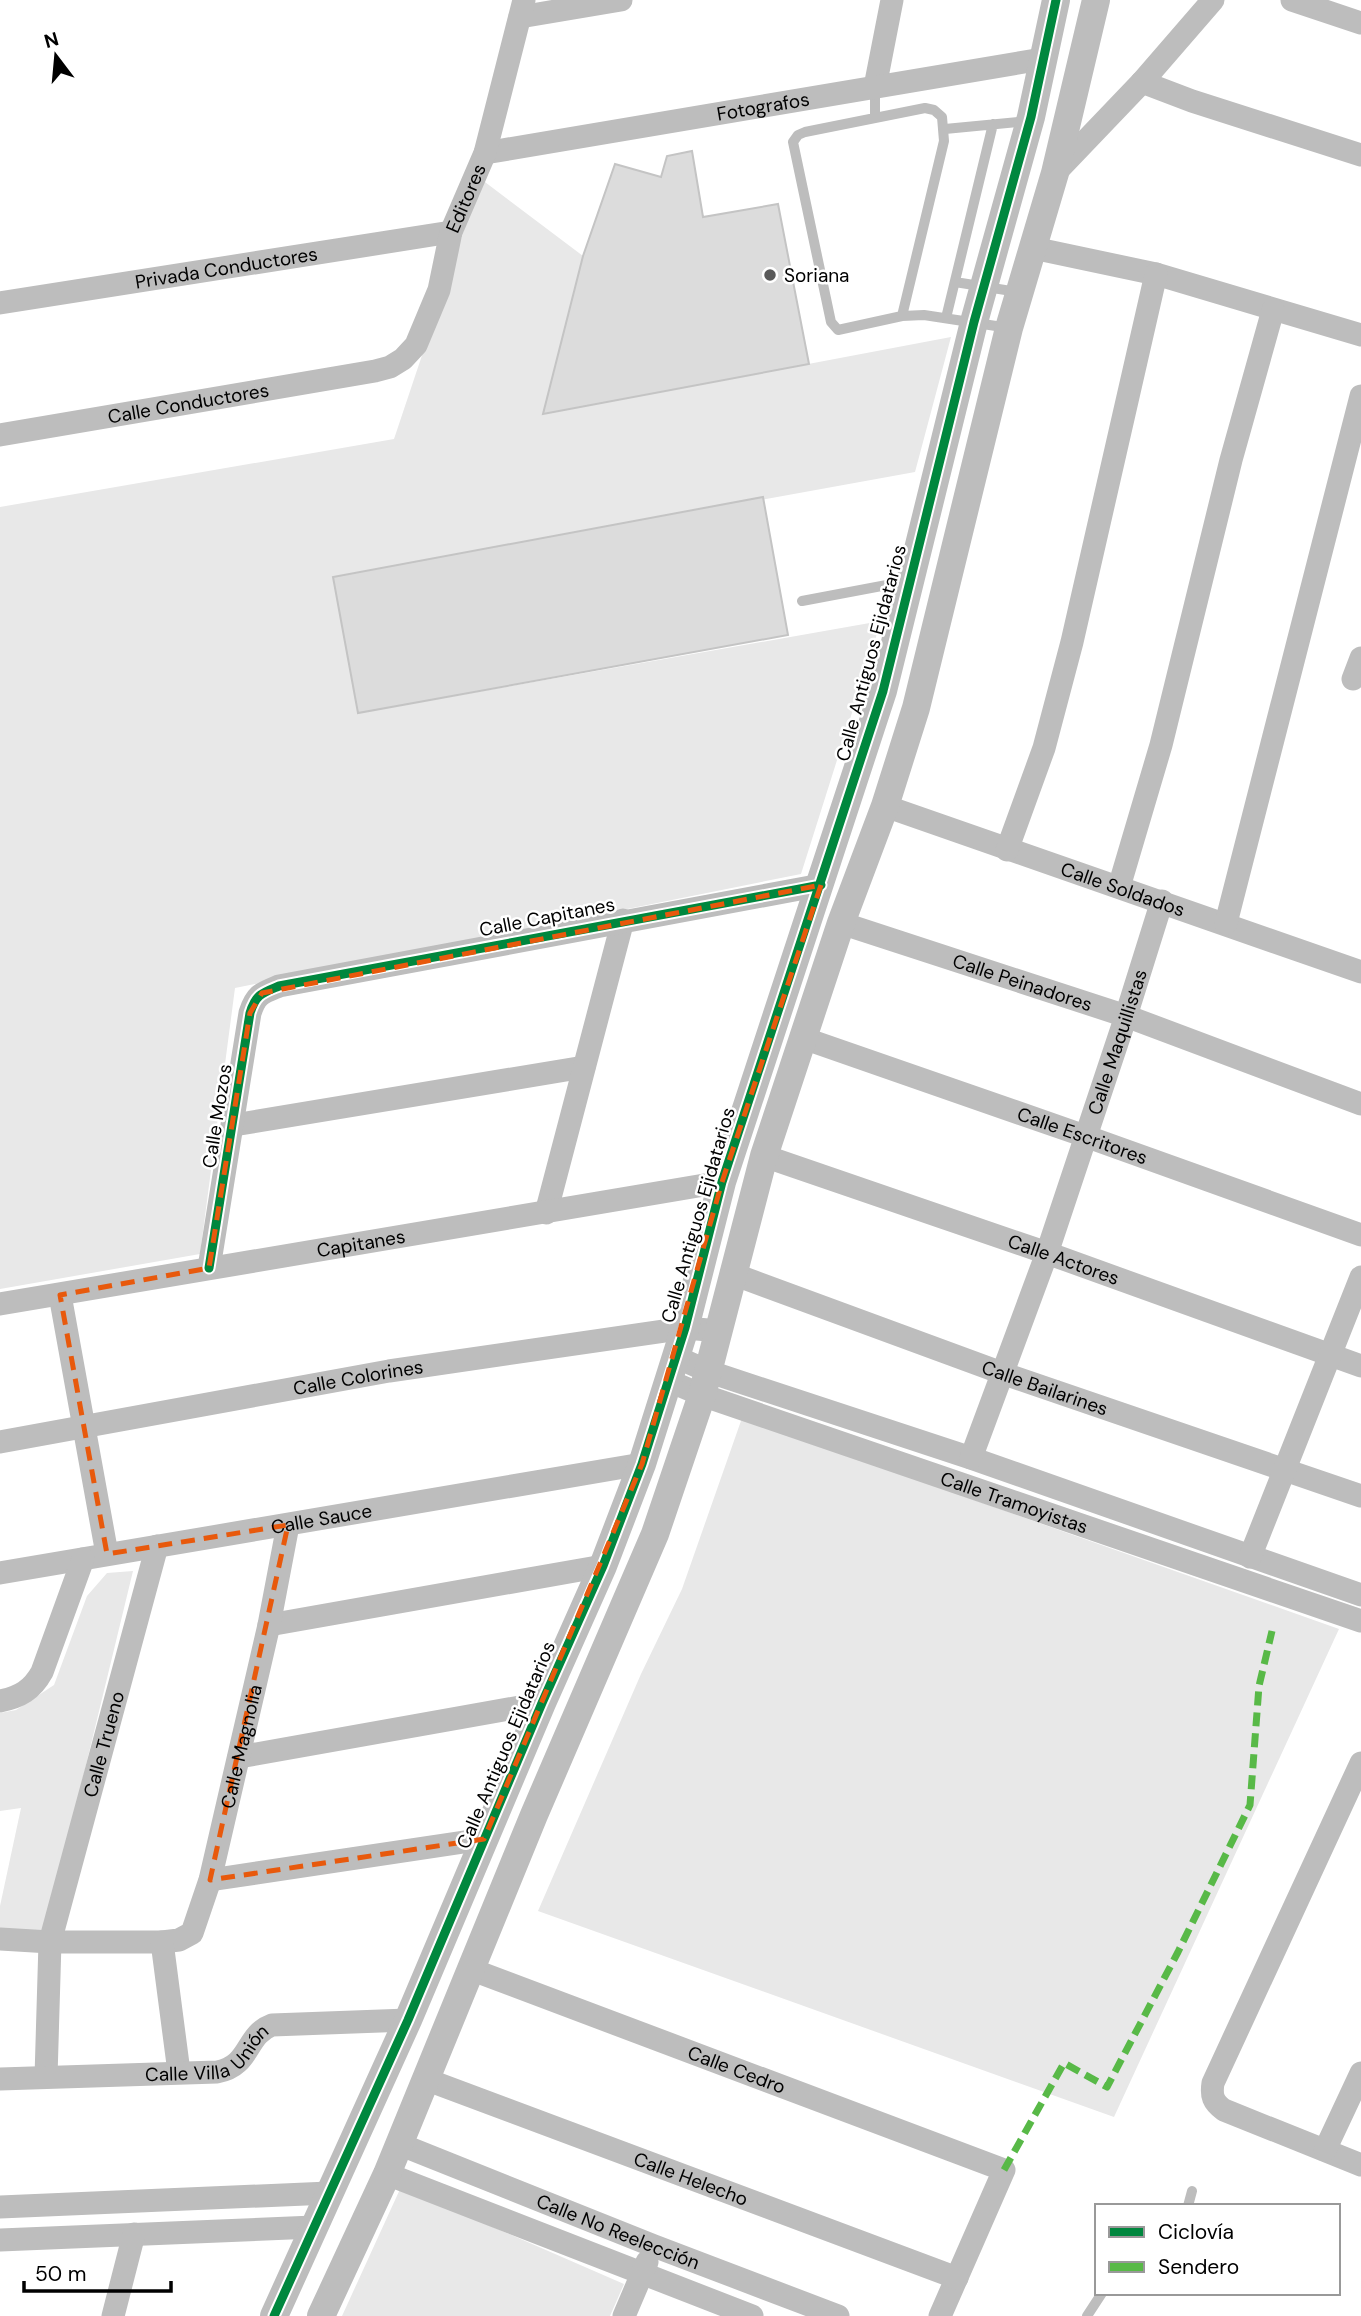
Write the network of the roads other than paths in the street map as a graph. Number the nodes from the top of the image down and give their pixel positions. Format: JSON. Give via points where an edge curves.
{"nodes":[{"id":1,"x":621,"y":0,"type":"edge"},
{"id":2,"x":892,"y":0,"type":"edge"},
{"id":3,"x":1056,"y":0,"type":"edge"},
{"id":4,"x":1096,"y":0,"type":"edge"},
{"id":5,"x":1213,"y":0,"type":"edge"},
{"id":6,"x":1292,"y":0,"type":"edge"},
{"id":7,"x":522,"y":9,"type":"edge"},
{"id":8,"x":1361,"y":23,"type":"edge"},
{"id":9,"x":1042,"y":59,"type":"junction"},
{"id":10,"x":1142,"y":82,"type":"junction"},
{"id":11,"x":874,"y":88,"type":"junction"},
{"id":12,"x":875,"y":117,"type":"junction"},
{"id":13,"x":1028,"y":121,"type":"junction"},
{"id":14,"x":993,"y":124,"type":"junction"},
{"id":15,"x":945,"y":129,"type":"junction"},
{"id":16,"x":485,"y":153,"type":"junction"},
{"id":17,"x":1361,"y":155,"type":"edge"},
{"id":18,"x":1055,"y":173,"type":"junction"},
{"id":19,"x":451,"y":232,"type":"junction"},
{"id":20,"x":1033,"y":248,"type":"junction"},
{"id":21,"x":1156,"y":274,"type":"junction"},
{"id":22,"x":969,"y":284,"type":"junction"},
{"id":23,"x":1020,"y":292,"type":"junction"},
{"id":24,"x":0,"y":303,"type":"edge"},
{"id":25,"x":1273,"y":310,"type":"junction"},
{"id":26,"x":902,"y":316,"type":"junction"},
{"id":27,"x":960,"y":320,"type":"junction"},
{"id":28,"x":1009,"y":328,"type":"junction"},
{"id":29,"x":1361,"y":335,"type":"edge"},
{"id":30,"x":374,"y":370,"type":"joint"},
{"id":31,"x":1361,"y":396,"type":"edge"},
{"id":32,"x":0,"y":435,"type":"edge"},
{"id":33,"x":911,"y":581,"type":"junction"},
{"id":34,"x":802,"y":601,"type":"dead end"},
{"id":35,"x":885,"y":806,"type":"junction"},
{"id":36,"x":1007,"y":850,"type":"junction"},
{"id":37,"x":821,"y":885,"type":"junction"},
{"id":38,"x":1119,"y":887,"type":"junction"},
{"id":39,"x":1162,"y":901,"type":"junction"},
{"id":40,"x":623,"y":920,"type":"junction"},
{"id":41,"x":841,"y":923,"type":"junction"},
{"id":42,"x":1226,"y":923,"type":"junction"},
{"id":43,"x":1361,"y":972,"type":"edge"},
{"id":44,"x":279,"y":986,"type":"joint"},
{"id":45,"x":1126,"y":1016,"type":"junction"},
{"id":46,"x":803,"y":1038,"type":"junction"},
{"id":47,"x":584,"y":1067,"type":"junction"},
{"id":48,"x":1361,"y":1104,"type":"edge"},
{"id":49,"x":234,"y":1125,"type":"junction"},
{"id":50,"x":1086,"y":1136,"type":"junction"},
{"id":51,"x":764,"y":1156,"type":"junction"},
{"id":52,"x":722,"y":1182,"type":"junction"},
{"id":53,"x":546,"y":1213,"type":"junction"},
{"id":54,"x":1361,"y":1235,"type":"edge"},
{"id":55,"x":1047,"y":1253,"type":"junction"},
{"id":56,"x":209,"y":1268,"type":"junction"},
{"id":57,"x":733,"y":1274,"type":"junction"},
{"id":58,"x":1361,"y":1277,"type":"edge"},
{"id":59,"x":60,"y":1294,"type":"junction"},
{"id":60,"x":0,"y":1304,"type":"edge"},
{"id":61,"x":685,"y":1328,"type":"junction"},
{"id":62,"x":719,"y":1331,"type":"junction"},
{"id":63,"x":1330,"y":1356,"type":"junction"},
{"id":64,"x":1361,"y":1366,"type":"edge"},
{"id":65,"x":672,"y":1369,"type":"junction"},
{"id":66,"x":1002,"y":1373,"type":"junction"},
{"id":67,"x":706,"y":1383,"type":"junction"},
{"id":68,"x":82,"y":1427,"type":"junction"},
{"id":69,"x":0,"y":1441,"type":"edge"},
{"id":70,"x":971,"y":1458,"type":"junction"},
{"id":71,"x":642,"y":1464,"type":"junction"},
{"id":72,"x":1284,"y":1471,"type":"junction"},
{"id":73,"x":1361,"y":1496,"type":"edge"},
{"id":74,"x":288,"y":1525,"type":"junction"},
{"id":75,"x":157,"y":1546,"type":"junction"},
{"id":76,"x":107,"y":1554,"type":"junction"},
{"id":77,"x":1250,"y":1557,"type":"junction"},
{"id":78,"x":83,"y":1559,"type":"junction"},
{"id":79,"x":603,"y":1566,"type":"junction"},
{"id":80,"x":0,"y":1573,"type":"edge"},
{"id":81,"x":1361,"y":1595,"type":"edge"},
{"id":82,"x":1361,"y":1621,"type":"edge"},
{"id":83,"x":269,"y":1625,"type":"junction"},
{"id":84,"x":0,"y":1701,"type":"edge"},
{"id":85,"x":542,"y":1703,"type":"junction"},
{"id":86,"x":239,"y":1757,"type":"junction"},
{"id":87,"x":1361,"y":1763,"type":"edge"},
{"id":88,"x":484,"y":1839,"type":"junction"},
{"id":89,"x":210,"y":1880,"type":"junction"},
{"id":90,"x":0,"y":1939,"type":"edge"},
{"id":91,"x":50,"y":1942,"type":"junction"},
{"id":92,"x":162,"y":1942,"type":"junction"},
{"id":93,"x":470,"y":1969,"type":"junction"},
{"id":94,"x":408,"y":2020,"type":"junction"},
{"id":95,"x":179,"y":2072,"type":"junction"},
{"id":96,"x":1361,"y":2073,"type":"edge"},
{"id":97,"x":46,"y":2077,"type":"junction"},
{"id":98,"x":0,"y":2079,"type":"edge"},
{"id":99,"x":425,"y":2079,"type":"junction"},
{"id":100,"x":399,"y":2144,"type":"junction"},
{"id":101,"x":1325,"y":2150,"type":"junction"},
{"id":102,"x":1361,"y":2165,"type":"edge"},
{"id":103,"x":387,"y":2174,"type":"junction"},
{"id":104,"x":1192,"y":2191,"type":"dead end"},
{"id":105,"x":329,"y":2193,"type":"junction"},
{"id":106,"x":1189,"y":2204,"type":"edge"},
{"id":107,"x":0,"y":2207,"type":"edge"},
{"id":108,"x":314,"y":2227,"type":"junction"},
{"id":109,"x":134,"y":2234,"type":"junction"},
{"id":110,"x":0,"y":2240,"type":"edge"},
{"id":111,"x":654,"y":2246,"type":"junction"},
{"id":112,"x":642,"y":2274,"type":"junction"},
{"id":113,"x":957,"y":2278,"type":"junction"},
{"id":114,"x":1101,"y":2295,"type":"edge"},
{"id":115,"x":113,"y":2316,"type":"edge"},
{"id":116,"x":274,"y":2316,"type":"edge"},
{"id":117,"x":321,"y":2316,"type":"edge"},
{"id":118,"x":624,"y":2316,"type":"edge"},
{"id":119,"x":752,"y":2316,"type":"edge"},
{"id":120,"x":838,"y":2316,"type":"edge"},
{"id":121,"x":940,"y":2316,"type":"edge"},
{"id":122,"x":1087,"y":2316,"type":"edge"}],
"edges":[{"from":1,"to":7,"type":"street"},
{"from":2,"to":11,"type":"street"},
{"from":3,"to":9,"type":"street","name":"Calle Antiguos Ejidatarios"},
{"from":4,"to":18,"type":"street"},
{"from":5,"to":10,"type":"street"},
{"from":6,"to":8,"type":"street"},
{"from":7,"to":16,"type":"street","name":"Editores"},
{"from":9,"to":11,"type":"street","name":"Fotografos"},
{"from":9,"to":13,"type":"street","name":"Calle Antiguos Ejidatarios"},
{"from":10,"to":17,"type":"street"},
{"from":10,"to":18,"type":"street"},
{"from":11,"to":12,"type":"lane"},
{"from":11,"to":16,"type":"street","name":"Fotografos"},
{"from":12,"to":15,"type":"lane","via":[[925,108],[942,117]]},
{"from":12,"to":26,"type":"lane","via":[[805,132],[793,142],[793,150],[834,327],[845,329]]},
{"from":13,"to":14,"type":"lane"},
{"from":13,"to":22,"type":"street","name":"Calle Antiguos Ejidatarios"},
{"from":14,"to":15,"type":"lane"},
{"from":14,"to":22,"type":"lane"},
{"from":15,"to":26,"type":"lane"},
{"from":16,"to":19,"type":"street","name":"Editores"},
{"from":18,"to":20,"type":"street"},
{"from":19,"to":24,"type":"street","name":"Privada Conductores"},
{"from":19,"to":30,"type":"street","name":"Editores","via":[[439,290],[415,345],[390,367]]},
{"from":20,"to":21,"type":"street"},
{"from":20,"to":23,"type":"street"},
{"from":21,"to":25,"type":"street"},
{"from":21,"to":36,"type":"street","via":[[1072,642],[1044,748]]},
{"from":22,"to":23,"type":"lane"},
{"from":22,"to":27,"type":"street","name":"Calle Antiguos Ejidatarios"},
{"from":23,"to":28,"type":"street"},
{"from":25,"to":29,"type":"street"},
{"from":25,"to":38,"type":"street","via":[[1161,746]]},
{"from":26,"to":27,"type":"lane"},
{"from":27,"to":28,"type":"lane"},
{"from":27,"to":33,"type":"street","name":"Calle Antiguos Ejidatarios"},
{"from":28,"to":35,"type":"street","via":[[916,708]]},
{"from":30,"to":32,"type":"street","name":"Calle Conductores"},
{"from":31,"to":42,"type":"street"},
{"from":33,"to":34,"type":"lane"},
{"from":33,"to":37,"type":"street","name":"Calle Antiguos Ejidatarios","via":[[883,691]]},
{"from":35,"to":36,"type":"street","name":"Calle Soldados"},
{"from":35,"to":41,"type":"street"},
{"from":36,"to":38,"type":"street","name":"Calle Soldados"},
{"from":37,"to":40,"type":"street","name":"Calle Capitanes"},
{"from":37,"to":52,"type":"street","name":"Calle Antiguos Ejidatarios"},
{"from":38,"to":39,"type":"street","name":"Calle Soldados"},
{"from":39,"to":42,"type":"street","name":"Calle Soldados"},
{"from":39,"to":45,"type":"street","name":"Calle Maquillistas"},
{"from":40,"to":44,"type":"street","name":"Calle Capitanes"},
{"from":40,"to":47,"type":"street"},
{"from":41,"to":45,"type":"street","name":"Calle Peinadores"},
{"from":41,"to":46,"type":"street"},
{"from":42,"to":43,"type":"street","name":"Calle Soldados"},
{"from":44,"to":49,"type":"street","name":"Calle Mozos","via":[[254,1000]]},
{"from":45,"to":48,"type":"street","name":"Calle Peinadores"},
{"from":45,"to":50,"type":"street","name":"Calle Maquillistas"},
{"from":46,"to":50,"type":"street","name":"Calle Escritores"},
{"from":46,"to":51,"type":"street"},
{"from":47,"to":49,"type":"street"},
{"from":47,"to":53,"type":"street"},
{"from":49,"to":56,"type":"street","name":"Calle Mozos"},
{"from":50,"to":54,"type":"street","name":"Calle Escritores"},
{"from":50,"to":55,"type":"street","name":"Calle Maquillistas"},
{"from":51,"to":55,"type":"street","name":"Calle Actores"},
{"from":51,"to":57,"type":"street"},
{"from":52,"to":53,"type":"street","name":"Capitanes"},
{"from":52,"to":61,"type":"street","name":"Calle Antiguos Ejidatarios"},
{"from":53,"to":56,"type":"street","name":"Capitanes"},
{"from":55,"to":63,"type":"street","name":"Calle Actores"},
{"from":55,"to":66,"type":"street","name":"Calle Maquillistas"},
{"from":56,"to":59,"type":"street","name":"Capitanes"},
{"from":57,"to":62,"type":"street"},
{"from":57,"to":66,"type":"street","name":"Calle Bailarines"},
{"from":58,"to":63,"type":"street"},
{"from":59,"to":60,"type":"street","name":"Capitanes"},
{"from":59,"to":68,"type":"street"},
{"from":61,"to":62,"type":"street","name":"Calle Colorines"},
{"from":61,"to":65,"type":"street","name":"Calle Antiguos Ejidatarios"},
{"from":61,"to":68,"type":"street","name":"Calle Colorines","via":[[389,1371]]},
{"from":62,"to":67,"type":"street"},
{"from":63,"to":64,"type":"street","name":"Calle Actores"},
{"from":63,"to":72,"type":"street"},
{"from":65,"to":67,"type":"street","name":"Calle Tramoyistas"},
{"from":65,"to":71,"type":"street","name":"Calle Antiguos Ejidatarios"},
{"from":66,"to":70,"type":"street","name":"Calle Maquillistas"},
{"from":66,"to":72,"type":"street","name":"Calle Bailarines"},
{"from":67,"to":70,"type":"street","name":"Calle Tramoyistas"},
{"from":67,"to":82,"type":"street","name":"Calle Tramoyistas"},
{"from":67,"to":93,"type":"street","via":[[655,1534]]},
{"from":68,"to":69,"type":"street","name":"Calle Colorines"},
{"from":68,"to":76,"type":"street"},
{"from":70,"to":77,"type":"street","name":"Calle Tramoyistas"},
{"from":71,"to":74,"type":"street","name":"Calle Sauce"},
{"from":71,"to":79,"type":"street","name":"Calle Antiguos Ejidatarios"},
{"from":72,"to":73,"type":"street","name":"Calle Bailarines"},
{"from":72,"to":77,"type":"street"},
{"from":74,"to":75,"type":"street","name":"Calle Sauce"},
{"from":74,"to":83,"type":"street","name":"Calle Magnolia"},
{"from":75,"to":76,"type":"street","name":"Calle Sauce"},
{"from":75,"to":91,"type":"street","name":"Calle Trueno"},
{"from":76,"to":78,"type":"street","name":"Calle Sauce"},
{"from":77,"to":81,"type":"street","name":"Calle Tramoyistas"},
{"from":78,"to":80,"type":"street","name":"Calle Sauce"},
{"from":78,"to":84,"type":"street","via":[[42,1672],[23,1694]]},
{"from":79,"to":83,"type":"street"},
{"from":79,"to":85,"type":"street","name":"Calle Antiguos Ejidatarios"},
{"from":83,"to":86,"type":"street","name":"Calle Magnolia"},
{"from":85,"to":86,"type":"street"},
{"from":85,"to":88,"type":"street","name":"Calle Antiguos Ejidatarios"},
{"from":86,"to":89,"type":"street","name":"Calle Magnolia"},
{"from":87,"to":101,"type":"street","via":[[1211,2094],[1224,2110]]},
{"from":88,"to":89,"type":"street"},
{"from":88,"to":94,"type":"street","name":"Calle Antiguos Ejidatarios"},
{"from":89,"to":92,"type":"street","name":"Calle Magnolia","via":[[192,1933],[188,1938]]},
{"from":90,"to":91,"type":"street"},
{"from":91,"to":92,"type":"street"},
{"from":91,"to":97,"type":"street","name":"Calle Trueno"},
{"from":92,"to":95,"type":"street"},
{"from":93,"to":99,"type":"street"},
{"from":93,"to":113,"type":"street","name":"Calle Cedro","via":[[1004,2170]]},
{"from":94,"to":95,"type":"street","name":"Calle Villa Unión","via":[[272,2025],[265,2027],[228,2070]]},
{"from":94,"to":105,"type":"street","name":"Calle Antiguos Ejidatarios"},
{"from":95,"to":97,"type":"street","name":"Calle Villa Unión"},
{"from":96,"to":101,"type":"street"},
{"from":97,"to":98,"type":"street","name":"Calle Villa Unión"},
{"from":99,"to":100,"type":"street"},
{"from":99,"to":113,"type":"street","name":"Calle Helecho"},
{"from":100,"to":103,"type":"street"},
{"from":100,"to":111,"type":"street","name":"Calle No Reelección"},
{"from":101,"to":102,"type":"street"},
{"from":103,"to":112,"type":"street","name":"Calle No Reelección"},
{"from":103,"to":117,"type":"street"},
{"from":104,"to":106,"type":"lane"},
{"from":105,"to":107,"type":"street"},
{"from":105,"to":108,"type":"street","name":"Calle Antiguos Ejidatarios"},
{"from":108,"to":109,"type":"street"},
{"from":108,"to":116,"type":"street","name":"Calle Antiguos Ejidatarios"},
{"from":109,"to":110,"type":"street"},
{"from":109,"to":115,"type":"street"},
{"from":111,"to":112,"type":"street"},
{"from":111,"to":120,"type":"street","name":"Calle No Reelección"},
{"from":112,"to":118,"type":"street"},
{"from":112,"to":119,"type":"street","name":"Calle No Reelección"},
{"from":113,"to":121,"type":"street"},
{"from":114,"to":122,"type":"lane"}]}
